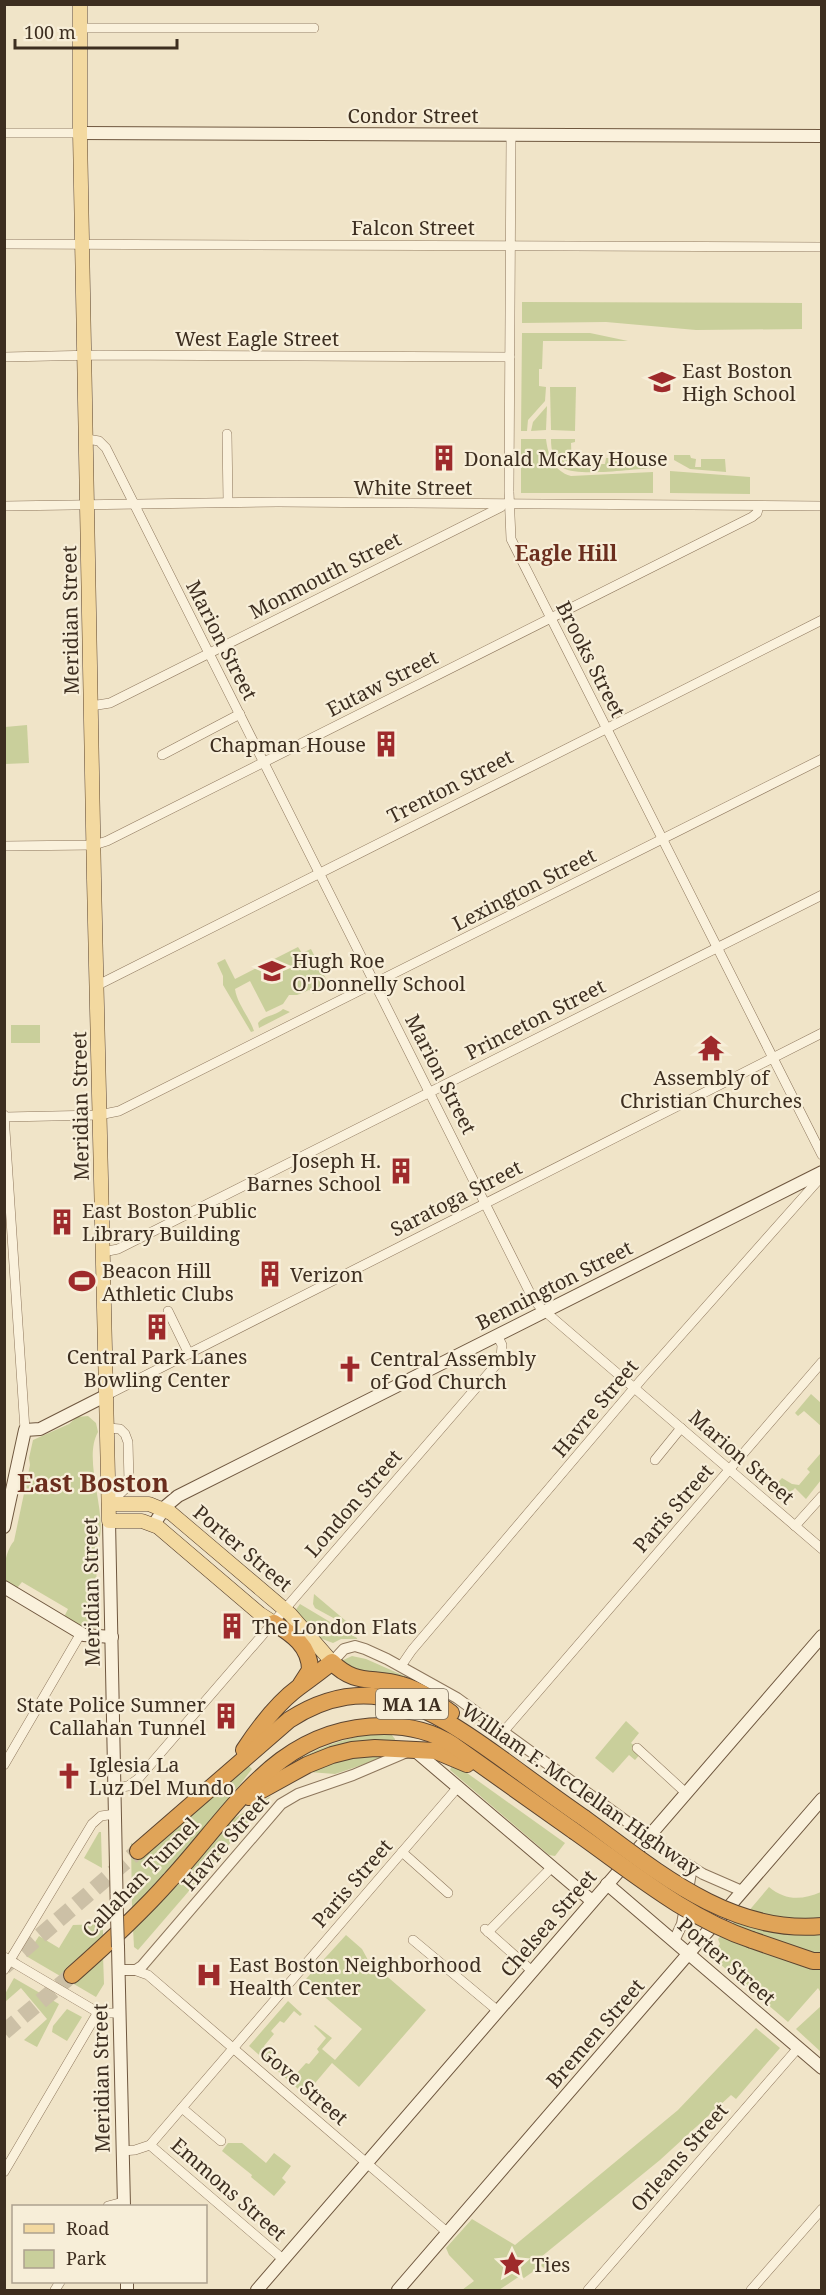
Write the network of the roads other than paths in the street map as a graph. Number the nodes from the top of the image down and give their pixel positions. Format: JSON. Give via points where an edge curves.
{"nodes":[{"id":1,"x":80,"y":4,"type":"edge"},
{"id":2,"x":80,"y":28,"type":"junction"},
{"id":3,"x":314,"y":28,"type":"dead end"},
{"id":4,"x":4,"y":133,"type":"edge"},
{"id":5,"x":80,"y":133,"type":"junction"},
{"id":6,"x":511,"y":135,"type":"junction"},
{"id":7,"x":822,"y":136,"type":"edge"},
{"id":8,"x":4,"y":244,"type":"edge"},
{"id":9,"x":82,"y":244,"type":"junction"},
{"id":10,"x":511,"y":246,"type":"junction"},
{"id":11,"x":822,"y":247,"type":"edge"},
{"id":12,"x":85,"y":355,"type":"junction"},
{"id":13,"x":4,"y":357,"type":"edge"},
{"id":14,"x":510,"y":357,"type":"junction"},
{"id":15,"x":227,"y":434,"type":"dead end"},
{"id":16,"x":87,"y":439,"type":"junction"},
{"id":17,"x":228,"y":502,"type":"junction"},
{"id":18,"x":88,"y":504,"type":"junction"},
{"id":19,"x":132,"y":504,"type":"junction"},
{"id":20,"x":509,"y":505,"type":"junction"},
{"id":21,"x":4,"y":506,"type":"edge"},
{"id":22,"x":759,"y":506,"type":"junction"},
{"id":23,"x":822,"y":506,"type":"edge"},
{"id":24,"x":550,"y":619,"type":"junction"},
{"id":25,"x":822,"y":620,"type":"edge"},
{"id":26,"x":208,"y":654,"type":"junction"},
{"id":27,"x":91,"y":706,"type":"junction"},
{"id":28,"x":240,"y":714,"type":"junction"},
{"id":29,"x":606,"y":728,"type":"junction"},
{"id":30,"x":162,"y":755,"type":"dead end"},
{"id":31,"x":822,"y":759,"type":"edge"},
{"id":32,"x":264,"y":763,"type":"junction"},
{"id":33,"x":662,"y":839,"type":"junction"},
{"id":34,"x":94,"y":845,"type":"junction"},
{"id":35,"x":4,"y":846,"type":"edge"},
{"id":36,"x":320,"y":873,"type":"junction"},
{"id":37,"x":822,"y":895,"type":"edge"},
{"id":38,"x":717,"y":948,"type":"junction"},
{"id":39,"x":375,"y":983,"type":"junction"},
{"id":40,"x":96,"y":986,"type":"junction"},
{"id":41,"x":822,"y":1032,"type":"edge"},
{"id":42,"x":772,"y":1057,"type":"junction"},
{"id":43,"x":430,"y":1092,"type":"junction"},
{"id":44,"x":99,"y":1115,"type":"junction"},
{"id":45,"x":5,"y":1116,"type":"edge"},
{"id":46,"x":822,"y":1155,"type":"edge"},
{"id":47,"x":822,"y":1174,"type":"edge"},
{"id":48,"x":486,"y":1203,"type":"junction"},
{"id":49,"x":103,"y":1252,"type":"junction"},
{"id":50,"x":168,"y":1311,"type":"dead end"},
{"id":51,"x":545,"y":1311,"type":"junction"},
{"id":52,"x":497,"y":1335,"type":"junction"},
{"id":53,"x":189,"y":1354,"type":"junction"},
{"id":54,"x":822,"y":1362,"type":"edge"},
{"id":55,"x":636,"y":1389,"type":"junction"},
{"id":56,"x":107,"y":1395,"type":"junction"},
{"id":57,"x":108,"y":1428,"type":"junction"},
{"id":58,"x":681,"y":1428,"type":"junction"},
{"id":59,"x":25,"y":1430,"type":"junction"},
{"id":60,"x":656,"y":1460,"type":"dead end"},
{"id":61,"x":730,"y":1469,"type":"junction"},
{"id":62,"x":822,"y":1496,"type":"edge"},
{"id":63,"x":109,"y":1504,"type":"junction"},
{"id":64,"x":164,"y":1508,"type":"junction"},
{"id":65,"x":110,"y":1521,"type":"junction"},
{"id":66,"x":154,"y":1524,"type":"junction"},
{"id":67,"x":795,"y":1526,"type":"junction"},
{"id":68,"x":4,"y":1527,"type":"edge"},
{"id":69,"x":822,"y":1549,"type":"edge"},
{"id":70,"x":4,"y":1587,"type":"edge"},
{"id":71,"x":279,"y":1616,"type":"junction"},
{"id":72,"x":81,"y":1634,"type":"junction"},
{"id":73,"x":822,"y":1636,"type":"edge"},
{"id":74,"x":112,"y":1637,"type":"junction"},
{"id":75,"x":332,"y":1662,"type":"junction"},
{"id":76,"x":400,"y":1666,"type":"junction"},
{"id":77,"x":299,"y":1686,"type":"junction"},
{"id":78,"x":504,"y":1731,"type":"junction"},
{"id":79,"x":637,"y":1748,"type":"dead end"},
{"id":80,"x":413,"y":1749,"type":"junction"},
{"id":81,"x":4,"y":1765,"type":"edge"},
{"id":82,"x":230,"y":1771,"type":"junction"},
{"id":83,"x":525,"y":1776,"type":"junction"},
{"id":84,"x":500,"y":1778,"type":"junction"},
{"id":85,"x":458,"y":1786,"type":"junction"},
{"id":86,"x":115,"y":1788,"type":"junction"},
{"id":87,"x":686,"y":1793,"type":"junction"},
{"id":88,"x":822,"y":1799,"type":"edge"},
{"id":89,"x":235,"y":1806,"type":"junction"},
{"id":90,"x":115,"y":1814,"type":"junction"},
{"id":91,"x":579,"y":1825,"type":"junction"},
{"id":92,"x":648,"y":1837,"type":"junction"},
{"id":93,"x":138,"y":1851,"type":"tunnel mouth"},
{"id":94,"x":402,"y":1852,"type":"junction"},
{"id":95,"x":552,"y":1867,"type":"junction"},
{"id":96,"x":692,"y":1867,"type":"junction"},
{"id":97,"x":607,"y":1884,"type":"junction"},
{"id":98,"x":742,"y":1891,"type":"junction"},
{"id":99,"x":447,"y":1893,"type":"dead end"},
{"id":100,"x":592,"y":1901,"type":"junction"},
{"id":101,"x":822,"y":1926,"type":"edge"},
{"id":102,"x":413,"y":1940,"type":"dead end"},
{"id":103,"x":752,"y":1940,"type":"junction"},
{"id":104,"x":675,"y":1941,"type":"junction"},
{"id":105,"x":822,"y":1950,"type":"edge"},
{"id":106,"x":689,"y":1953,"type":"junction"},
{"id":107,"x":7,"y":1959,"type":"edge"},
{"id":108,"x":822,"y":1961,"type":"edge"},
{"id":109,"x":4,"y":1970,"type":"edge"},
{"id":110,"x":118,"y":1970,"type":"junction"},
{"id":111,"x":134,"y":1970,"type":"junction"},
{"id":112,"x":532,"y":1971,"type":"junction"},
{"id":113,"x":72,"y":1975,"type":"tunnel mouth"},
{"id":114,"x":498,"y":2011,"type":"junction"},
{"id":115,"x":98,"y":2012,"type":"junction"},
{"id":116,"x":119,"y":2013,"type":"junction"},
{"id":117,"x":234,"y":2048,"type":"junction"},
{"id":118,"x":798,"y":2048,"type":"junction"},
{"id":119,"x":822,"y":2068,"type":"edge"},
{"id":120,"x":182,"y":2108,"type":"junction"},
{"id":121,"x":221,"y":2141,"type":"dead end"},
{"id":122,"x":150,"y":2145,"type":"junction"},
{"id":123,"x":122,"y":2151,"type":"junction"},
{"id":124,"x":367,"y":2163,"type":"junction"},
{"id":125,"x":4,"y":2172,"type":"edge"},
{"id":126,"x":124,"y":2204,"type":"edge"},
{"id":127,"x":822,"y":2209,"type":"edge"},
{"id":128,"x":448,"y":2233,"type":"junction"},
{"id":129,"x":284,"y":2260,"type":"junction"},
{"id":130,"x":257,"y":2290,"type":"edge"},
{"id":131,"x":398,"y":2290,"type":"edge"},
{"id":132,"x":588,"y":2290,"type":"edge"},
{"id":133,"x":752,"y":2290,"type":"edge"}],
"edges":[{"from":1,"to":2,"type":"main road","name":"Meridian Street"},
{"from":2,"to":3,"type":"street"},
{"from":2,"to":5,"type":"main road","name":"Meridian Street"},
{"from":4,"to":5,"type":"street","name":"Condor Street"},
{"from":5,"to":6,"type":"main road","name":"Condor Street"},
{"from":5,"to":9,"type":"main road","name":"Meridian Street"},
{"from":6,"to":7,"type":"main road","name":"Condor Street"},
{"from":6,"to":10,"type":"street","name":"Brooks Street"},
{"from":8,"to":9,"type":"street","name":"Falcon Street"},
{"from":9,"to":10,"type":"street","name":"Falcon Street"},
{"from":9,"to":12,"type":"main road","name":"Meridian Street"},
{"from":10,"to":11,"type":"street","name":"Falcon Street"},
{"from":10,"to":14,"type":"street","name":"Brooks Street"},
{"from":12,"to":13,"type":"street","name":"West Eagle Street"},
{"from":12,"to":14,"type":"street","name":"West Eagle Street"},
{"from":12,"to":16,"type":"main road","name":"Meridian Street"},
{"from":14,"to":20,"type":"street","name":"Brooks Street"},
{"from":15,"to":17,"type":"street"},
{"from":16,"to":18,"type":"main road","name":"Meridian Street"},
{"from":16,"to":19,"type":"street","name":"Marion Street","via":[[104,445]]},
{"from":17,"to":19,"type":"street","name":"White Street"},
{"from":17,"to":20,"type":"street","name":"White Street"},
{"from":18,"to":19,"type":"street","name":"White Street"},
{"from":18,"to":21,"type":"street","name":"White Street"},
{"from":18,"to":27,"type":"main road","name":"Meridian Street"},
{"from":19,"to":26,"type":"street","name":"Marion Street"},
{"from":20,"to":22,"type":"street","name":"White Street"},
{"from":20,"to":24,"type":"street","name":"Brooks Street","via":[[511,539]]},
{"from":20,"to":26,"type":"street","name":"Monmouth Street"},
{"from":22,"to":23,"type":"street","name":"White Street"},
{"from":22,"to":24,"type":"street","name":"Eutaw Street","via":[[752,517]]},
{"from":24,"to":29,"type":"street","name":"Brooks Street"},
{"from":24,"to":32,"type":"street","name":"Eutaw Street"},
{"from":25,"to":29,"type":"street","name":"Trenton Street"},
{"from":26,"to":27,"type":"street","name":"Monmouth Street","via":[[110,703]]},
{"from":26,"to":28,"type":"street","name":"Marion Street"},
{"from":27,"to":34,"type":"main road","name":"Meridian Street"},
{"from":28,"to":30,"type":"street"},
{"from":28,"to":32,"type":"street","name":"Marion Street"},
{"from":29,"to":33,"type":"street","name":"Brooks Street"},
{"from":29,"to":36,"type":"street","name":"Trenton Street"},
{"from":31,"to":33,"type":"street","name":"Lexington Street"},
{"from":32,"to":34,"type":"street","name":"Eutaw Street"},
{"from":32,"to":36,"type":"street","name":"Marion Street"},
{"from":33,"to":38,"type":"street","name":"Brooks Street"},
{"from":33,"to":39,"type":"street","name":"Lexington Street"},
{"from":34,"to":35,"type":"street","name":"Eutaw Street"},
{"from":34,"to":40,"type":"main road","name":"Meridian Street"},
{"from":36,"to":39,"type":"street","name":"Marion Street"},
{"from":36,"to":40,"type":"street","name":"Trenton Street"},
{"from":37,"to":38,"type":"street","name":"Princeton Street"},
{"from":38,"to":42,"type":"street","name":"Brooks Street"},
{"from":38,"to":43,"type":"street","name":"Princeton Street"},
{"from":39,"to":43,"type":"street","name":"Marion Street"},
{"from":39,"to":44,"type":"street","name":"Lexington Street","via":[[119,1111]]},
{"from":40,"to":44,"type":"main road","name":"Meridian Street"},
{"from":41,"to":42,"type":"street","name":"Saratoga Street"},
{"from":42,"to":46,"type":"street","name":"Brooks Street"},
{"from":42,"to":48,"type":"street","name":"Saratoga Street"},
{"from":43,"to":48,"type":"street","name":"Marion Street"},
{"from":43,"to":49,"type":"street","name":"Princeton Street","via":[[118,1249]]},
{"from":44,"to":45,"type":"street","name":"Lexington Street"},
{"from":44,"to":49,"type":"main road","name":"Meridian Street"},
{"from":45,"to":59,"type":"street"},
{"from":47,"to":51,"type":"main road","name":"Bennington Street"},
{"from":47,"to":55,"type":"street","name":"Havre Street"},
{"from":48,"to":51,"type":"street","name":"Marion Street","via":[[533,1299]]},
{"from":48,"to":53,"type":"street","name":"Saratoga Street"},
{"from":49,"to":56,"type":"main road","name":"Meridian Street"},
{"from":50,"to":53,"type":"street"},
{"from":51,"to":52,"type":"main road","name":"Bennington Street"},
{"from":51,"to":55,"type":"street","name":"Marion Street"},
{"from":52,"to":64,"type":"main road","name":"Bennington Street","via":[[178,1496]]},
{"from":52,"to":71,"type":"street","name":"London Street","via":[[502,1345],[501,1359]]},
{"from":53,"to":56,"type":"street","name":"Saratoga Street"},
{"from":54,"to":61,"type":"street","name":"Paris Street"},
{"from":55,"to":58,"type":"street","name":"Marion Street"},
{"from":55,"to":76,"type":"street","name":"Havre Street"},
{"from":56,"to":57,"type":"main road","name":"Meridian Street"},
{"from":56,"to":59,"type":"main road","via":[[40,1429]]},
{"from":57,"to":63,"type":"main road","name":"Meridian Street"},
{"from":57,"to":63,"type":"street","via":[[120,1429],[127,1437],[129,1482]]},
{"from":58,"to":60,"type":"street"},
{"from":58,"to":61,"type":"street","name":"Marion Street"},
{"from":59,"to":68,"type":"main road"},
{"from":61,"to":67,"type":"street","name":"Marion Street"},
{"from":61,"to":78,"type":"street","name":"Paris Street"},
{"from":62,"to":67,"type":"street"},
{"from":63,"to":64,"type":"main road","name":"Porter Street"},
{"from":63,"to":65,"type":"main road","name":"Meridian Street"},
{"from":64,"to":66,"type":"main road","name":"Bennington Street"},
{"from":64,"to":71,"type":"main road","name":"Porter Street"},
{"from":65,"to":66,"type":"main road"},
{"from":65,"to":74,"type":"main road","name":"Meridian Street"},
{"from":66,"to":71,"type":"main road","name":"Porter Street","via":[[260,1614]]},
{"from":67,"to":69,"type":"street","name":"Marion Street"},
{"from":70,"to":72,"type":"main road"},
{"from":71,"to":75,"type":"main road","name":"Porter Street"},
{"from":71,"to":77,"type":"highway","via":[[307,1654],[309,1671]]},
{"from":71,"to":86,"type":"street","name":"London Street","via":[[138,1779]]},
{"from":72,"to":74,"type":"main road"},
{"from":72,"to":81,"type":"street"},
{"from":73,"to":87,"type":"main road","name":"Chelsea Street"},
{"from":74,"to":86,"type":"main road","name":"Meridian Street"},
{"from":75,"to":76,"type":"street","via":[[342,1650],[355,1646]]},
{"from":75,"to":77,"type":"highway"},
{"from":75,"to":83,"type":"highway","via":[[350,1676],[420,1692],[501,1750]]},
{"from":76,"to":78,"type":"street","via":[[457,1698]]},
{"from":77,"to":82,"type":"highway","via":[[261,1726]]},
{"from":78,"to":92,"type":"street"},
{"from":79,"to":87,"type":"street"},
{"from":80,"to":84,"type":"highway","via":[[439,1751]]},
{"from":80,"to":85,"type":"main road"},
{"from":80,"to":89,"type":"highway","via":[[363,1749],[332,1755],[288,1774]]},
{"from":80,"to":111,"type":"street","name":"Havre Street","via":[[281,1804],[142,1966]]},
{"from":82,"to":83,"type":"highway","name":"William F. McClellan Highway","number":"MA 1A","via":[[275,1731],[307,1710],[338,1700],[372,1696],[433,1713]]},
{"from":82,"to":93,"type":"highway","number":"MA 1A"},
{"from":83,"to":91,"type":"highway","name":"William F. McClellan Highway","number":"MA 1A"},
{"from":84,"to":89,"type":"highway","name":"William F. McClellan Highway","number":"MA 1A","via":[[453,1744],[432,1734],[398,1727],[364,1727],[326,1736],[286,1755]]},
{"from":84,"to":91,"type":"highway","name":"William F. McClellan Highway","number":"MA 1A"},
{"from":85,"to":94,"type":"street","name":"Paris Street"},
{"from":85,"to":95,"type":"main road"},
{"from":86,"to":90,"type":"main road","name":"Meridian Street"},
{"from":87,"to":92,"type":"main road","name":"Chelsea Street"},
{"from":88,"to":98,"type":"main road","name":"Bremen Street"},
{"from":89,"to":113,"type":"highway","name":"Callahan Tunnel","number":"MA 1A","via":[[159,1892]]},
{"from":90,"to":107,"type":"street","via":[[101,1816],[92,1824]]},
{"from":90,"to":110,"type":"main road","name":"Meridian Street","bridge":true},
{"from":91,"to":101,"type":"highway","name":"William F. McClellan Highway","number":"MA 1A","bridge":true,"via":[[719,1908],[775,1925]]},
{"from":91,"to":103,"type":"highway","name":"William F. McClellan Highway","number":"MA 1A","bridge":true,"via":[[686,1909]]},
{"from":92,"to":96,"type":"street"},
{"from":92,"to":97,"type":"main road","name":"Chelsea Street"},
{"from":94,"to":99,"type":"street"},
{"from":94,"to":117,"type":"street","name":"Paris Street"},
{"from":95,"to":100,"type":"main road"},
{"from":95,"to":112,"type":"street","via":[[486,1930]]},
{"from":96,"to":98,"type":"street"},
{"from":96,"to":104,"type":"street","via":[[682,1924]]},
{"from":97,"to":100,"type":"main road","name":"Chelsea Street"},
{"from":97,"to":104,"type":"main road","name":"Porter Street"},
{"from":98,"to":106,"type":"main road","name":"Bremen Street"},
{"from":100,"to":112,"type":"main road","name":"Chelsea Street"},
{"from":102,"to":114,"type":"street"},
{"from":103,"to":105,"type":"highway","name":"William F. McClellan Highway","number":"MA 1A"},
{"from":103,"to":108,"type":"highway"},
{"from":104,"to":106,"type":"main road","name":"Porter Street"},
{"from":106,"to":118,"type":"main road","name":"Porter Street"},
{"from":106,"to":128,"type":"main road","name":"Bremen Street"},
{"from":107,"to":109,"type":"street"},
{"from":107,"to":115,"type":"street"},
{"from":110,"to":111,"type":"street"},
{"from":110,"to":116,"type":"main road","name":"Meridian Street"},
{"from":111,"to":117,"type":"street","name":"Gove Street","via":[[148,1975]]},
{"from":112,"to":114,"type":"main road","name":"Chelsea Street"},
{"from":114,"to":124,"type":"main road","name":"Chelsea Street"},
{"from":115,"to":116,"type":"street"},
{"from":115,"to":125,"type":"street"},
{"from":116,"to":123,"type":"main road","name":"Meridian Street"},
{"from":117,"to":120,"type":"street","name":"Paris Street"},
{"from":117,"to":124,"type":"street","name":"Gove Street"},
{"from":118,"to":119,"type":"main road","name":"Porter Street"},
{"from":118,"to":132,"type":"street","name":"Orleans Street"},
{"from":120,"to":121,"type":"street"},
{"from":120,"to":122,"type":"street","name":"Paris Street"},
{"from":122,"to":123,"type":"street"},
{"from":122,"to":129,"type":"street","name":"Emmons Street"},
{"from":123,"to":126,"type":"main road","name":"Meridian Street"},
{"from":124,"to":128,"type":"street","name":"Gove Street"},
{"from":124,"to":129,"type":"main road","name":"Chelsea Street"},
{"from":127,"to":133,"type":"street"},
{"from":128,"to":131,"type":"main road","name":"Bremen Street"},
{"from":129,"to":130,"type":"main road","name":"Chelsea Street"}]}
